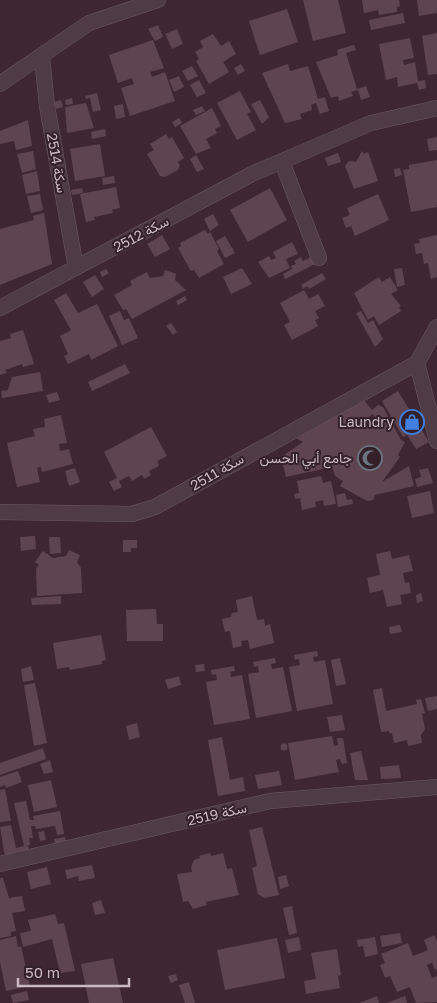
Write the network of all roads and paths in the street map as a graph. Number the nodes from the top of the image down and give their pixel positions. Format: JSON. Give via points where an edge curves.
{"nodes":[{"id":1,"x":158,"y":0,"type":"edge"},
{"id":2,"x":42,"y":57,"type":"junction"},
{"id":3,"x":0,"y":84,"type":"edge"},
{"id":4,"x":437,"y":108,"type":"edge"},
{"id":5,"x":282,"y":162,"type":"junction"},
{"id":6,"x":319,"y":258,"type":"dead end"},
{"id":7,"x":76,"y":268,"type":"junction"},
{"id":8,"x":0,"y":308,"type":"edge"},
{"id":9,"x":437,"y":327,"type":"edge"},
{"id":10,"x":417,"y":363,"type":"junction"},
{"id":11,"x":437,"y":441,"type":"edge"},
{"id":12,"x":0,"y":512,"type":"edge"},
{"id":13,"x":437,"y":788,"type":"edge"},
{"id":14,"x":0,"y":864,"type":"edge"}],
"edges":[{"from":1,"to":2,"type":"street","via":[[89,23]]},
{"from":2,"to":3,"type":"street"},
{"from":2,"to":7,"type":"street","name":"سكة 2514","via":[[47,106]]},
{"from":4,"to":5,"type":"street","name":"سكة 2512","via":[[372,123]]},
{"from":5,"to":6,"type":"street"},
{"from":5,"to":7,"type":"street","name":"سكة 2512","via":[[252,174]]},
{"from":7,"to":8,"type":"street","name":"سكة 2512"},
{"from":9,"to":10,"type":"street"},
{"from":10,"to":11,"type":"street"},
{"from":10,"to":12,"type":"street","name":"سكة 2511","via":[[155,507],[132,514]]},
{"from":13,"to":14,"type":"street","name":"سكة 2519","via":[[270,801]]}]}
